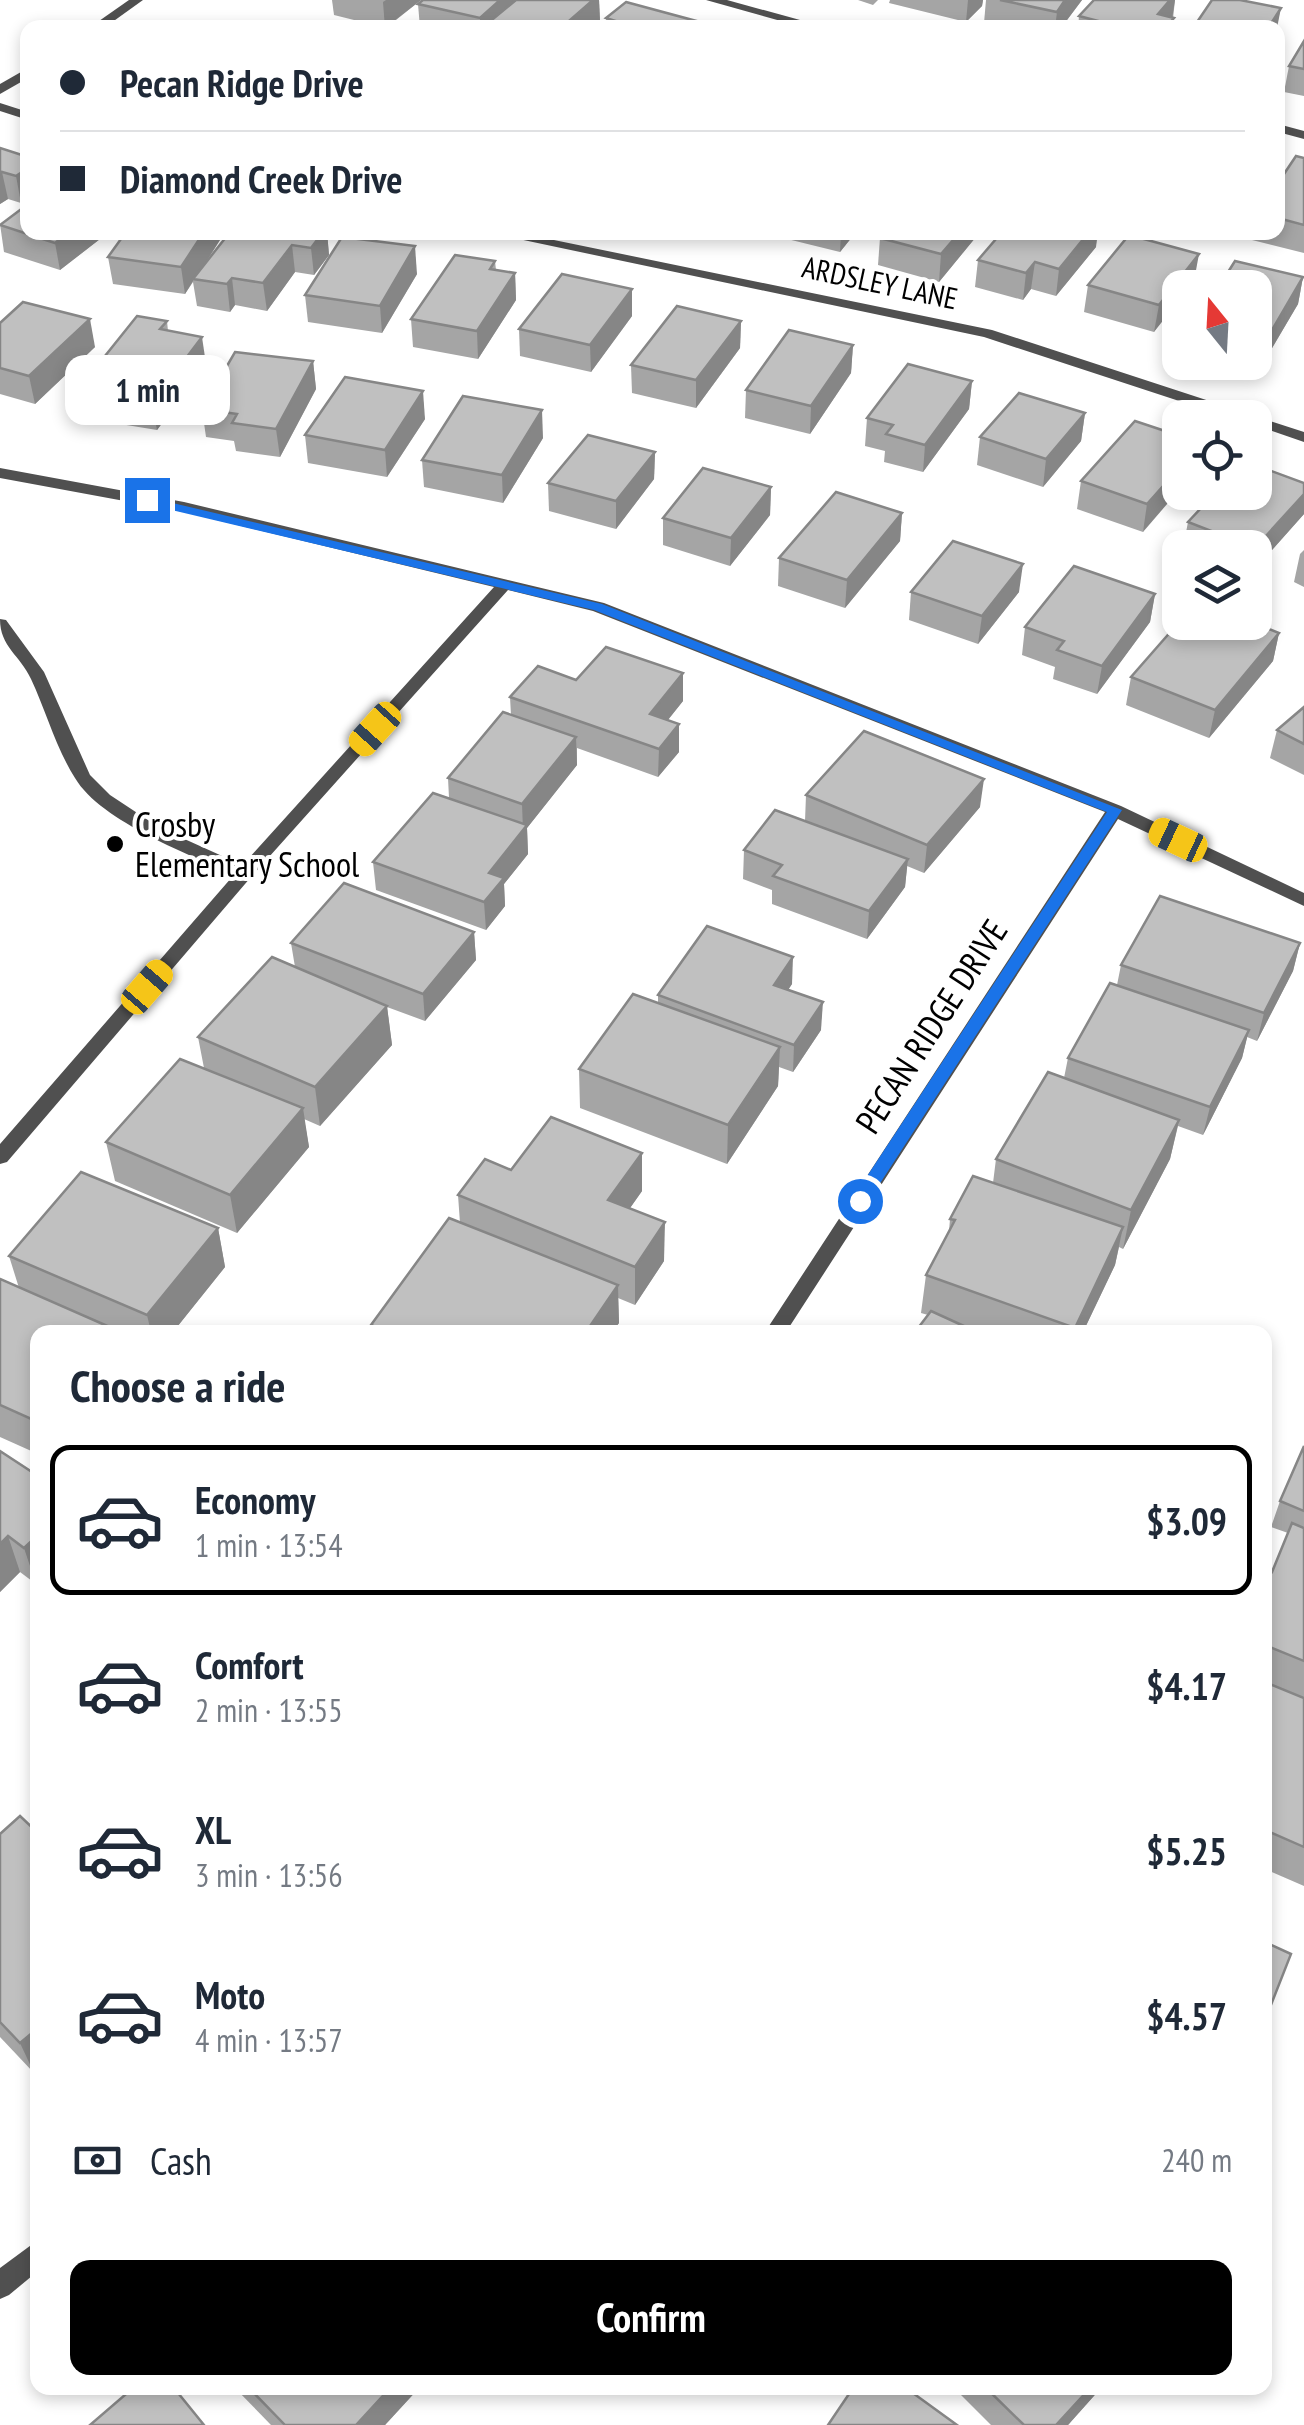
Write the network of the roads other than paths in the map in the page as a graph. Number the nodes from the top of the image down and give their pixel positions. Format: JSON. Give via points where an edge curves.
{"nodes":[{"id":1,"x":137,"y":0,"type":"edge"},
{"id":2,"x":712,"y":0,"type":"edge"},
{"id":3,"x":107,"y":20,"type":"edge"},
{"id":4,"x":791,"y":20,"type":"edge"},
{"id":5,"x":532,"y":240,"type":"edge"},
{"id":6,"x":1194,"y":400,"type":"edge"},
{"id":7,"x":1272,"y":426,"type":"edge"},
{"id":8,"x":1304,"y":437,"type":"edge"},
{"id":9,"x":0,"y":473,"type":"edge"},
{"id":10,"x":504,"y":584,"type":"junction"},
{"id":11,"x":0,"y":624,"type":"edge"},
{"id":12,"x":1115,"y":810,"type":"junction"},
{"id":13,"x":245,"y":873,"type":"junction"},
{"id":14,"x":1304,"y":900,"type":"edge"},
{"id":15,"x":0,"y":1157,"type":"edge"},
{"id":16,"x":780,"y":1325,"type":"edge"},
{"id":17,"x":30,"y":2261,"type":"edge"},
{"id":18,"x":0,"y":2286,"type":"edge"}],
"edges":[{"from":1,"to":3,"type":"street"},
{"from":2,"to":4,"type":"street"},
{"from":5,"to":6,"type":"street","name":"ARDSLEY LANE","via":[[987,332]]},
{"from":7,"to":8,"type":"street","name":"ARDSLEY LANE"},
{"from":9,"to":10,"type":"street","via":[[184,507]]},
{"from":10,"to":12,"type":"street","via":[[598,607]]},
{"from":10,"to":13,"type":"street"},
{"from":11,"to":13,"type":"street","via":[[36,672],[84,778],[104,799],[154,832]]},
{"from":12,"to":14,"type":"street"},
{"from":12,"to":16,"type":"street","name":"PECAN RIDGE DRIVE"},
{"from":13,"to":15,"type":"street"},
{"from":17,"to":18,"type":"street"}]}
